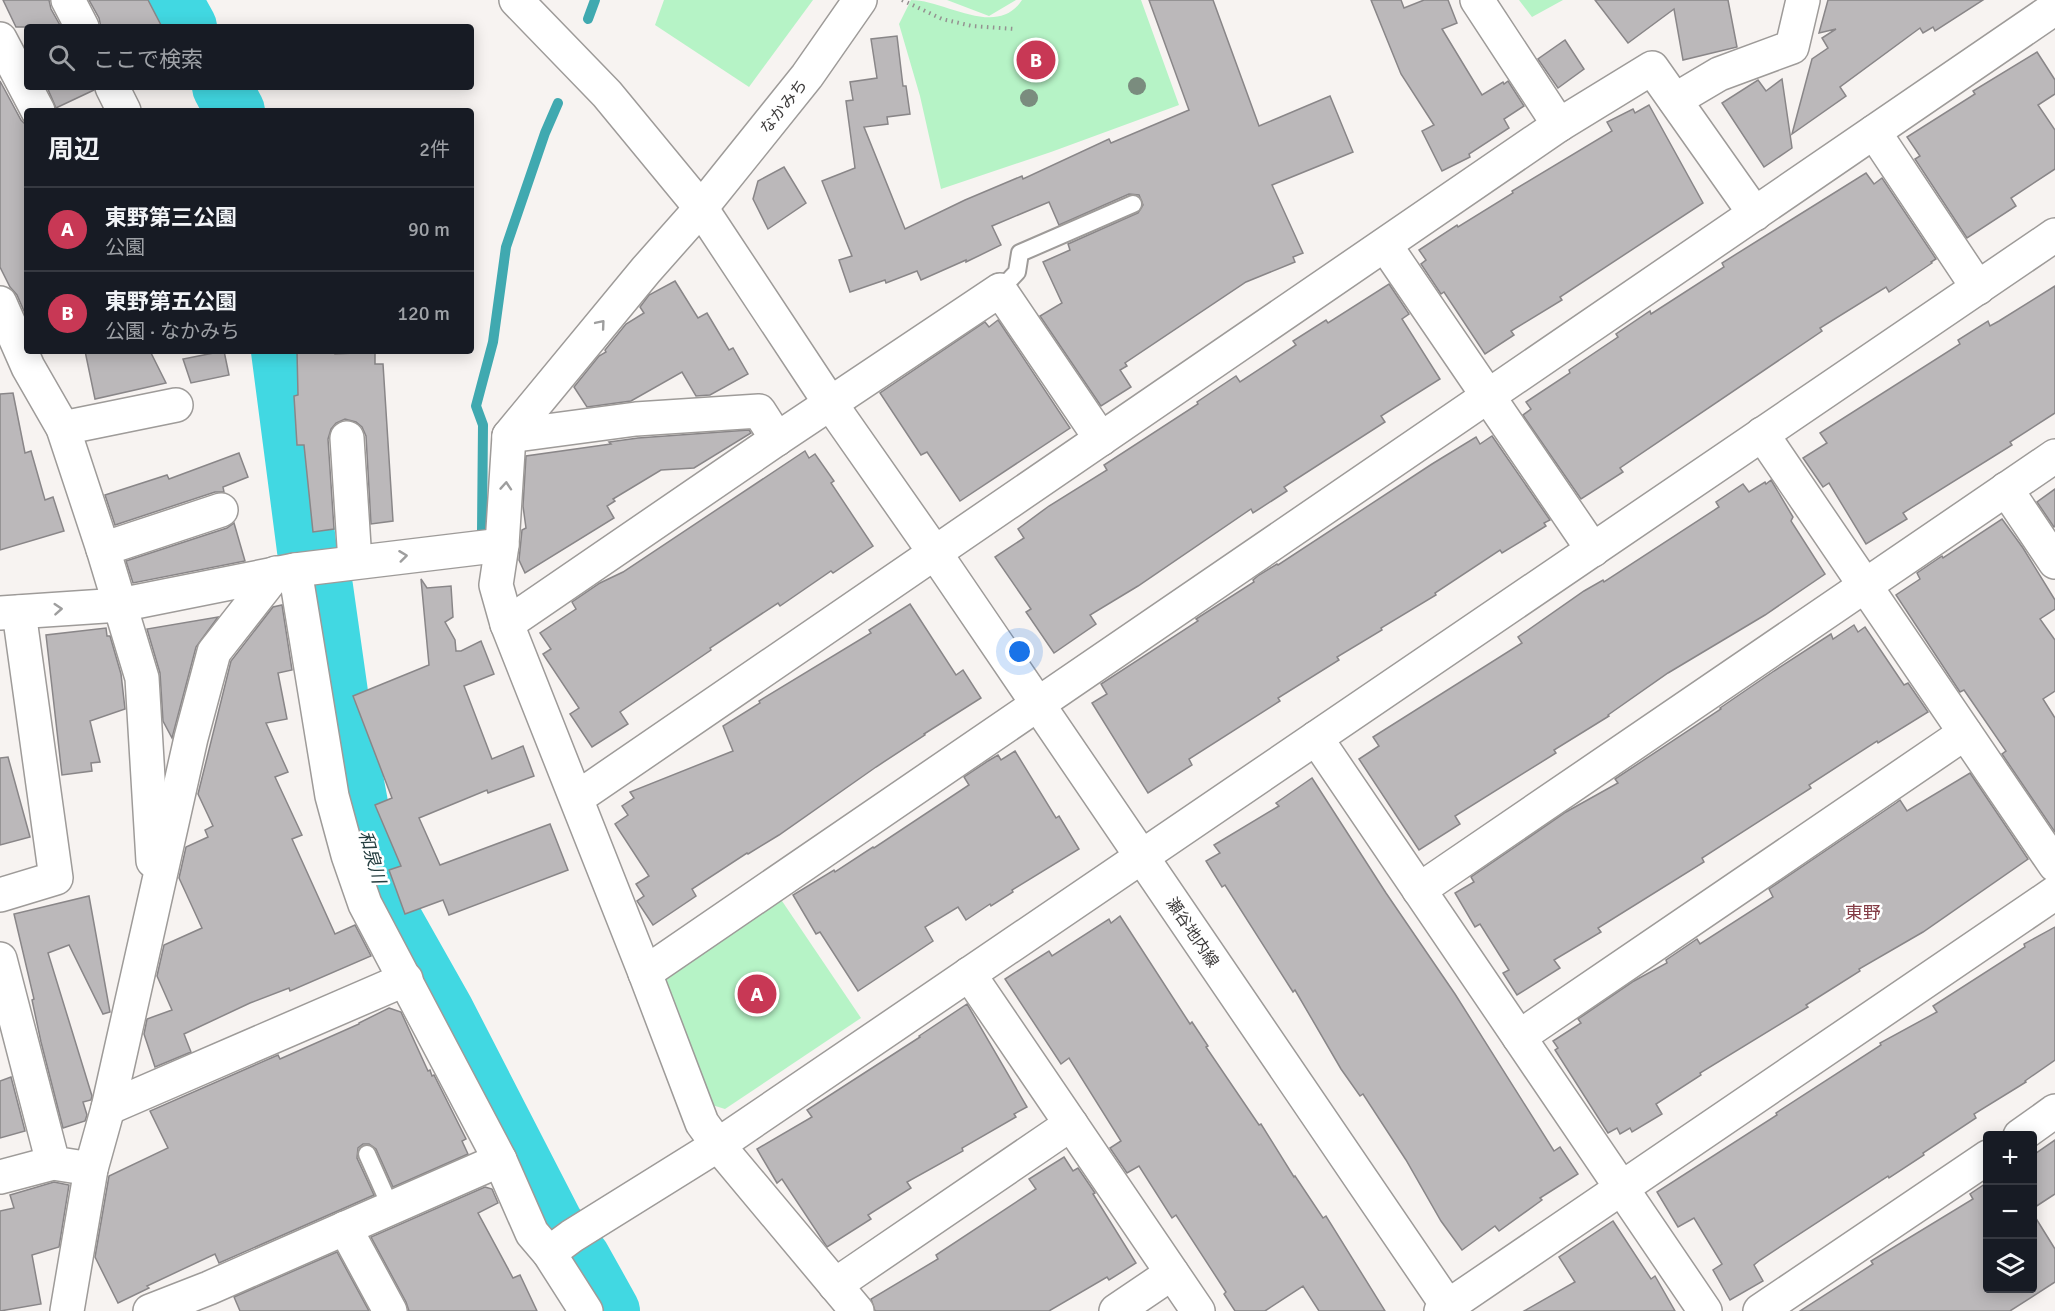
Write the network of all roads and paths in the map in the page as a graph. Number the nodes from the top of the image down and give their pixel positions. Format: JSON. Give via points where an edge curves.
{"nodes":[{"id":1,"x":69,"y":0,"type":"edge"},
{"id":2,"x":516,"y":0,"type":"edge"},
{"id":3,"x":860,"y":0,"type":"edge"},
{"id":4,"x":902,"y":0,"type":"edge"},
{"id":5,"x":1477,"y":0,"type":"edge"},
{"id":6,"x":1803,"y":0,"type":"edge"},
{"id":7,"x":2055,"y":8,"type":"edge"},
{"id":8,"x":81,"y":24,"type":"edge"},
{"id":9,"x":1015,"y":29,"type":"dead end"},
{"id":10,"x":0,"y":39,"type":"edge"},
{"id":11,"x":24,"y":84,"type":"edge"},
{"id":12,"x":27,"y":90,"type":"edge"},
{"id":13,"x":114,"y":90,"type":"edge"},
{"id":14,"x":1675,"y":100,"type":"junction"},
{"id":15,"x":36,"y":108,"type":"edge"},
{"id":16,"x":122,"y":108,"type":"edge"},
{"id":17,"x":1559,"y":125,"type":"junction"},
{"id":18,"x":1874,"y":132,"type":"junction"},
{"id":19,"x":1133,"y":204,"type":"dead end"},
{"id":20,"x":701,"y":208,"type":"junction"},
{"id":21,"x":1755,"y":214,"type":"junction"},
{"id":22,"x":2055,"y":235,"type":"edge"},
{"id":23,"x":1384,"y":245,"type":"junction"},
{"id":24,"x":1978,"y":288,"type":"junction"},
{"id":25,"x":1000,"y":290,"type":"junction"},
{"id":26,"x":0,"y":303,"type":"edge"},
{"id":27,"x":1488,"y":396,"type":"junction"},
{"id":28,"x":830,"y":403,"type":"junction"},
{"id":29,"x":176,"y":405,"type":"dead end"},
{"id":30,"x":63,"y":428,"type":"junction"},
{"id":31,"x":1762,"y":434,"type":"junction"},
{"id":32,"x":509,"y":436,"type":"junction"},
{"id":33,"x":347,"y":438,"type":"dead end"},
{"id":34,"x":777,"y":439,"type":"junction"},
{"id":35,"x":1101,"y":439,"type":"junction"},
{"id":36,"x":2055,"y":456,"type":"edge"},
{"id":37,"x":2006,"y":489,"type":"junction"},
{"id":38,"x":221,"y":510,"type":"dead end"},
{"id":39,"x":502,"y":545,"type":"junction"},
{"id":40,"x":103,"y":549,"type":"junction"},
{"id":41,"x":1593,"y":550,"type":"junction"},
{"id":42,"x":935,"y":553,"type":"junction"},
{"id":43,"x":2055,"y":562,"type":"edge"},
{"id":44,"x":312,"y":568,"type":"junction"},
{"id":45,"x":1864,"y":585,"type":"junction"},
{"id":46,"x":120,"y":605,"type":"junction"},
{"id":47,"x":9,"y":612,"type":"edge"},
{"id":48,"x":507,"y":624,"type":"junction"},
{"id":49,"x":1038,"y":704,"type":"junction"},
{"id":50,"x":1965,"y":732,"type":"junction"},
{"id":51,"x":1316,"y":738,"type":"junction"},
{"id":52,"x":577,"y":798,"type":"junction"},
{"id":53,"x":1142,"y":856,"type":"junction"},
{"id":54,"x":2055,"y":865,"type":"edge"},
{"id":55,"x":1419,"y":890,"type":"junction"},
{"id":56,"x":2055,"y":893,"type":"edge"},
{"id":57,"x":0,"y":895,"type":"edge"},
{"id":58,"x":156,"y":901,"type":"junction"},
{"id":59,"x":0,"y":959,"type":"edge"},
{"id":60,"x":645,"y":973,"type":"junction"},
{"id":61,"x":969,"y":974,"type":"junction"},
{"id":62,"x":406,"y":979,"type":"junction"},
{"id":63,"x":1519,"y":1036,"type":"junction"},
{"id":64,"x":108,"y":1108,"type":"junction"},
{"id":65,"x":2055,"y":1112,"type":"edge"},
{"id":66,"x":1071,"y":1124,"type":"junction"},
{"id":67,"x":2027,"y":1131,"type":"edge"},
{"id":68,"x":718,"y":1145,"type":"junction"},
{"id":69,"x":367,"y":1154,"type":"dead end"},
{"id":70,"x":500,"y":1160,"type":"junction"},
{"id":71,"x":1983,"y":1160,"type":"edge"},
{"id":72,"x":53,"y":1163,"type":"junction"},
{"id":73,"x":92,"y":1169,"type":"junction"},
{"id":74,"x":0,"y":1177,"type":"edge"},
{"id":75,"x":1622,"y":1188,"type":"junction"},
{"id":76,"x":391,"y":1208,"type":"junction"},
{"id":77,"x":345,"y":1228,"type":"junction"},
{"id":78,"x":560,"y":1245,"type":"junction"},
{"id":79,"x":1172,"y":1273,"type":"junction"},
{"id":80,"x":835,"y":1286,"type":"junction"},
{"id":81,"x":216,"y":1299,"type":"edge"},
{"id":82,"x":1446,"y":1309,"type":"edge"},
{"id":83,"x":67,"y":1311,"type":"edge"},
{"id":84,"x":150,"y":1311,"type":"edge"},
{"id":85,"x":390,"y":1311,"type":"edge"},
{"id":86,"x":586,"y":1311,"type":"edge"},
{"id":87,"x":857,"y":1311,"type":"edge"},
{"id":88,"x":1116,"y":1311,"type":"edge"},
{"id":89,"x":1198,"y":1311,"type":"edge"},
{"id":90,"x":1705,"y":1311,"type":"edge"},
{"id":91,"x":1760,"y":1311,"type":"edge"}],
"edges":[{"from":1,"to":8,"type":"street"},
{"from":2,"to":20,"type":"street","name":"瀬谷地内線","via":[[607,94]]},
{"from":3,"to":20,"type":"street","name":"なかみち","via":[[807,76]]},
{"from":4,"to":9,"type":"path","via":[[942,19]]},
{"from":5,"to":17,"type":"street"},
{"from":6,"to":14,"type":"street","via":[[1792,47],[1719,74]]},
{"from":7,"to":18,"type":"street"},
{"from":10,"to":11,"type":"street"},
{"from":12,"to":15,"type":"street"},
{"from":13,"to":16,"type":"street"},
{"from":14,"to":17,"type":"street","via":[[1652,68]]},
{"from":14,"to":21,"type":"street"},
{"from":17,"to":23,"type":"street"},
{"from":18,"to":21,"type":"street"},
{"from":18,"to":24,"type":"street"},
{"from":19,"to":25,"type":"lane","via":[[1020,253],[1017,272]]},
{"from":20,"to":28,"type":"street","name":"瀬谷地内線"},
{"from":32,"to":20,"type":"street","name":"なかみち","one_way":true},
{"from":21,"to":27,"type":"street"},
{"from":22,"to":24,"type":"street"},
{"from":23,"to":27,"type":"street"},
{"from":23,"to":35,"type":"street"},
{"from":24,"to":31,"type":"street"},
{"from":25,"to":28,"type":"street"},
{"from":25,"to":35,"type":"street"},
{"from":26,"to":30,"type":"street","via":[[28,367]]},
{"from":27,"to":41,"type":"street"},
{"from":27,"to":49,"type":"street"},
{"from":28,"to":34,"type":"street"},
{"from":28,"to":42,"type":"street","name":"瀬谷地内線"},
{"from":29,"to":30,"type":"street"},
{"from":30,"to":40,"type":"street"},
{"from":31,"to":41,"type":"street"},
{"from":31,"to":45,"type":"street"},
{"from":32,"to":34,"type":"street","via":[[636,419],[759,411]]},
{"from":39,"to":32,"type":"street","one_way":true},
{"from":33,"to":44,"type":"street"},
{"from":34,"to":48,"type":"street"},
{"from":35,"to":42,"type":"street"},
{"from":36,"to":37,"type":"street"},
{"from":37,"to":43,"type":"street"},
{"from":37,"to":45,"type":"street"},
{"from":38,"to":40,"type":"street"},
{"from":44,"to":39,"type":"street","one_way":true},
{"from":39,"to":48,"type":"street","via":[[496,585]]},
{"from":40,"to":46,"type":"street"},
{"from":41,"to":51,"type":"street"},
{"from":42,"to":49,"type":"street","name":"瀬谷地内線"},
{"from":42,"to":52,"type":"street"},
{"from":44,"to":46,"type":"street"},
{"from":44,"to":58,"type":"street","via":[[213,652]]},
{"from":44,"to":62,"type":"street","via":[[332,796],[365,904]]},
{"from":45,"to":50,"type":"street"},
{"from":45,"to":55,"type":"street"},
{"from":47,"to":46,"type":"street","one_way":true},
{"from":46,"to":58,"type":"street","via":[[142,678]]},
{"from":47,"to":57,"type":"street","via":[[56,878]]},
{"from":48,"to":52,"type":"street"},
{"from":49,"to":53,"type":"street","name":"瀬谷地内線"},
{"from":49,"to":60,"type":"street"},
{"from":50,"to":54,"type":"street"},
{"from":50,"to":63,"type":"street"},
{"from":51,"to":53,"type":"street"},
{"from":51,"to":55,"type":"street"},
{"from":52,"to":60,"type":"street"},
{"from":53,"to":61,"type":"street"},
{"from":53,"to":82,"type":"street","name":"瀬谷地内線"},
{"from":55,"to":63,"type":"street"},
{"from":56,"to":75,"type":"street"},
{"from":58,"to":64,"type":"street"},
{"from":59,"to":72,"type":"street"},
{"from":60,"to":68,"type":"street","via":[[702,1123]]},
{"from":61,"to":66,"type":"street"},
{"from":61,"to":68,"type":"street"},
{"from":62,"to":64,"type":"street"},
{"from":62,"to":70,"type":"street"},
{"from":63,"to":75,"type":"street"},
{"from":64,"to":73,"type":"street"},
{"from":65,"to":67,"type":"street"},
{"from":66,"to":79,"type":"street"},
{"from":66,"to":80,"type":"street"},
{"from":68,"to":78,"type":"street"},
{"from":68,"to":80,"type":"street"},
{"from":69,"to":76,"type":"lane"},
{"from":70,"to":76,"type":"street"},
{"from":70,"to":78,"type":"street","via":[[532,1233]]},
{"from":71,"to":91,"type":"street"},
{"from":72,"to":73,"type":"street"},
{"from":72,"to":74,"type":"street"},
{"from":73,"to":83,"type":"street"},
{"from":75,"to":82,"type":"street"},
{"from":75,"to":90,"type":"street"},
{"from":76,"to":77,"type":"street"},
{"from":77,"to":81,"type":"street"},
{"from":77,"to":85,"type":"street"},
{"from":78,"to":86,"type":"street"},
{"from":79,"to":88,"type":"street"},
{"from":79,"to":89,"type":"street"},
{"from":80,"to":87,"type":"street"},
{"from":81,"to":84,"type":"street"}]}
